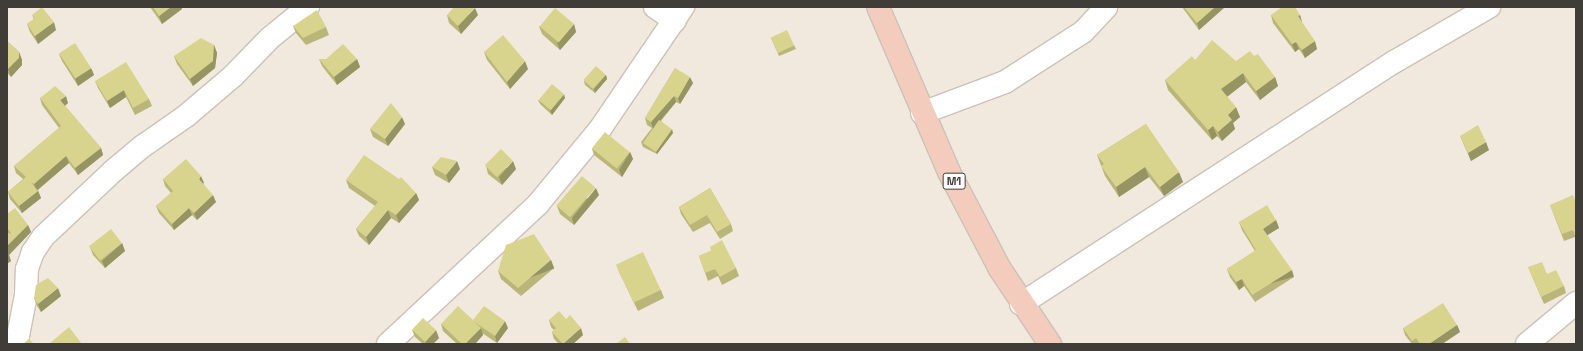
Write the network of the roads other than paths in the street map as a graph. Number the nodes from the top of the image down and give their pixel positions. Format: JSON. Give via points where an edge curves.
{"nodes":[{"id":1,"x":308,"y":7,"type":"edge"},
{"id":2,"x":655,"y":7,"type":"edge"},
{"id":3,"x":878,"y":7,"type":"edge"},
{"id":4,"x":1106,"y":7,"type":"edge"},
{"id":5,"x":1489,"y":7,"type":"edge"},
{"id":6,"x":679,"y":14,"type":"edge"},
{"id":7,"x":922,"y":113,"type":"junction"},
{"id":8,"x":1576,"y":303,"type":"edge"},
{"id":9,"x":1021,"y":304,"type":"junction"},
{"id":10,"x":14,"y":344,"type":"edge"},
{"id":11,"x":388,"y":344,"type":"edge"},
{"id":12,"x":1050,"y":344,"type":"edge"},
{"id":13,"x":1527,"y":344,"type":"edge"}],
"edges":[{"from":1,"to":10,"type":"street","via":[[270,38],[233,76],[186,116],[113,171],[43,237],[33,252],[27,269],[26,295]]},
{"from":2,"to":6,"type":"street"},
{"from":3,"to":7,"type":"highway","number":"M1"},
{"from":4,"to":7,"type":"street","via":[[1083,32],[1005,82]]},
{"from":5,"to":9,"type":"street","via":[[1394,62]]},
{"from":6,"to":11,"type":"street","via":[[600,129],[538,204]]},
{"from":7,"to":9,"type":"highway","number":"M1","via":[[949,172]]},
{"from":8,"to":13,"type":"street"},
{"from":9,"to":12,"type":"highway","number":"M1"}]}
